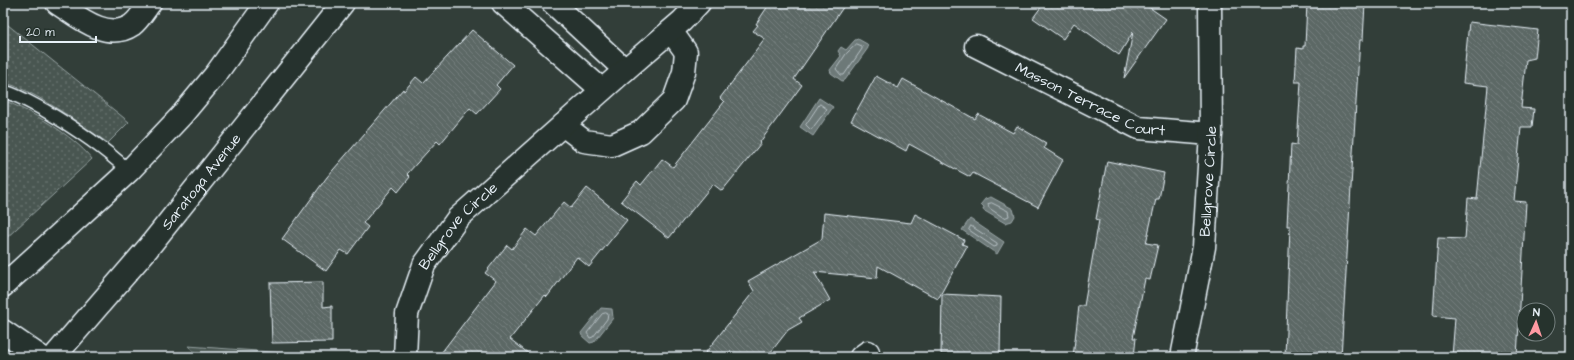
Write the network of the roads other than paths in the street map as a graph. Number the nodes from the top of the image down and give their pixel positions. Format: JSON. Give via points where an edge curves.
{"nodes":[{"id":1,"x":57,"y":3,"type":"edge"},
{"id":2,"x":150,"y":3,"type":"edge"},
{"id":3,"x":267,"y":3,"type":"edge"},
{"id":4,"x":343,"y":3,"type":"edge"},
{"id":5,"x":503,"y":3,"type":"edge"},
{"id":6,"x":553,"y":3,"type":"edge"},
{"id":7,"x":699,"y":3,"type":"edge"},
{"id":8,"x":1210,"y":3,"type":"edge"},
{"id":9,"x":671,"y":31,"type":"junction"},
{"id":10,"x":976,"y":46,"type":"dead end"},
{"id":11,"x":625,"y":70,"type":"junction"},
{"id":12,"x":602,"y":90,"type":"junction"},
{"id":13,"x":3,"y":91,"type":"edge"},
{"id":14,"x":563,"y":125,"type":"junction"},
{"id":15,"x":1211,"y":134,"type":"junction"},
{"id":16,"x":129,"y":171,"type":"junction"},
{"id":17,"x":3,"y":286,"type":"edge"},
{"id":18,"x":3,"y":331,"type":"edge"},
{"id":19,"x":41,"y":357,"type":"edge"},
{"id":20,"x":54,"y":357,"type":"edge"},
{"id":21,"x":405,"y":357,"type":"edge"},
{"id":22,"x":1182,"y":357,"type":"edge"}],
"edges":[{"from":1,"to":2,"type":"main road","via":[[93,27],[113,31],[132,25]]},
{"from":3,"to":16,"type":"main road","via":[[216,74]]},
{"from":4,"to":20,"type":"main road","name":"Saratoga Avenue","via":[[148,248]]},
{"from":5,"to":12,"type":"main road"},
{"from":6,"to":11,"type":"main road"},
{"from":7,"to":9,"type":"main road","name":"Bellgrove Circle"},
{"from":8,"to":15,"type":"main road","name":"Bellgrove Circle"},
{"from":9,"to":11,"type":"main road","name":"Bellgrove Circle"},
{"from":9,"to":14,"type":"main road","via":[[686,52],[684,72],[674,100],[641,132],[612,145],[584,141]]},
{"from":10,"to":15,"type":"main road","name":"Masson Terrace Court","via":[[1139,128]]},
{"from":11,"to":12,"type":"main road","name":"Bellgrove Circle"},
{"from":12,"to":14,"type":"main road","name":"Bellgrove Circle"},
{"from":13,"to":16,"type":"lane","via":[[16,94],[62,120],[105,149]]},
{"from":14,"to":21,"type":"main road","name":"Bellgrove Circle","via":[[458,218],[424,265],[407,314]]},
{"from":15,"to":22,"type":"main road","name":"Bellgrove Circle","via":[[1204,247]]},
{"from":16,"to":17,"type":"main road"},
{"from":18,"to":19,"type":"main road"}]}
